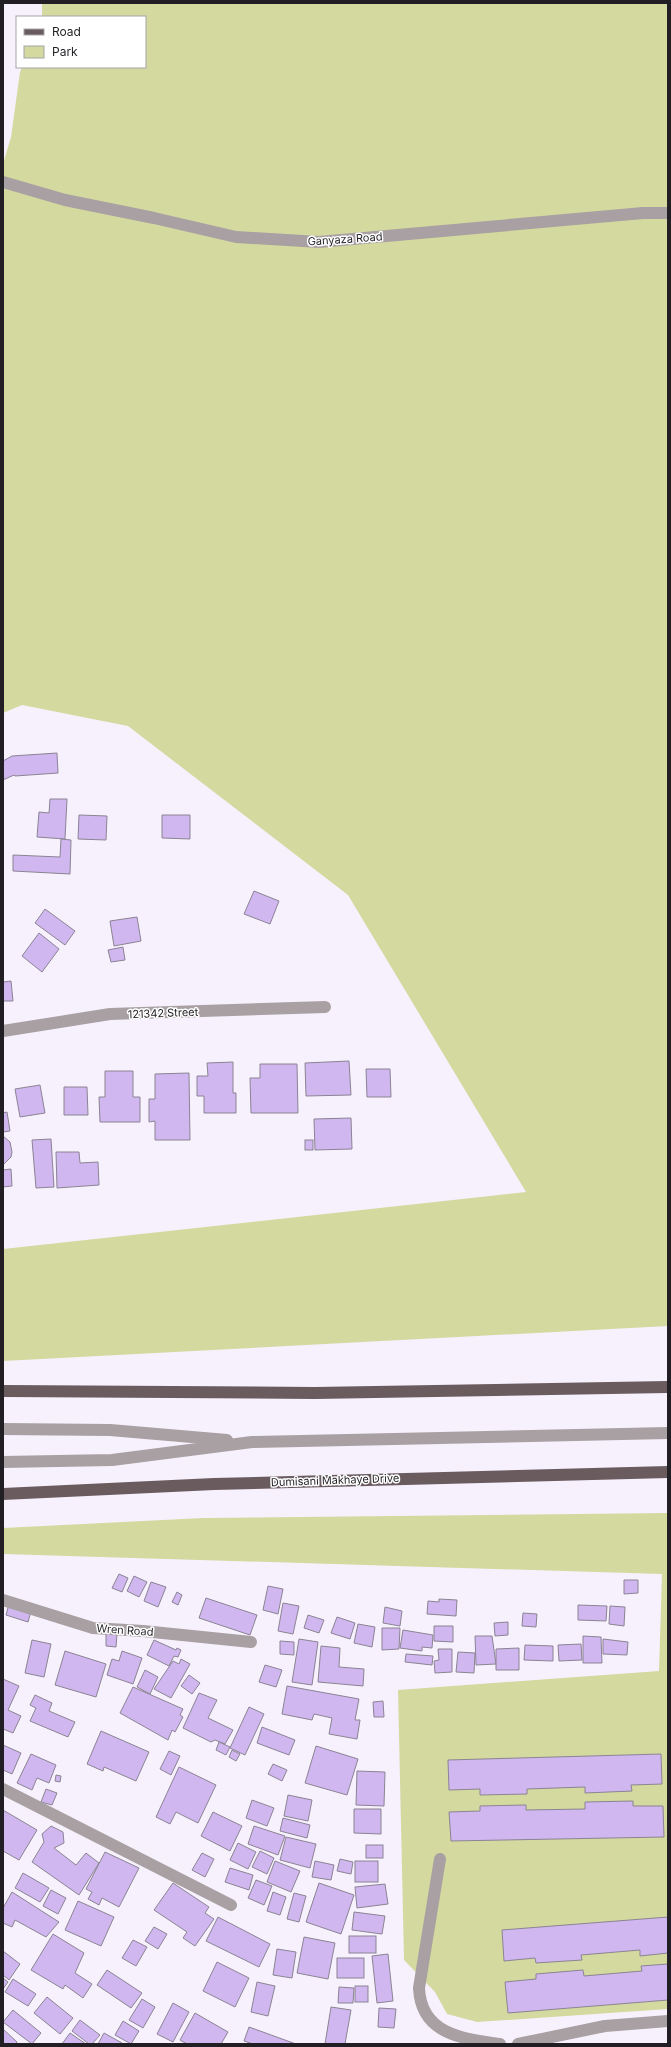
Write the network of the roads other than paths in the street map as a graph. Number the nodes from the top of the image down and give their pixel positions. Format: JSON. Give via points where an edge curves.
{"nodes":[{"id":1,"x":3,"y":182,"type":"edge"},
{"id":2,"x":668,"y":214,"type":"edge"},
{"id":3,"x":325,"y":1007,"type":"dead end"},
{"id":4,"x":3,"y":1031,"type":"edge"},
{"id":5,"x":668,"y":1387,"type":"edge"},
{"id":6,"x":3,"y":1391,"type":"edge"},
{"id":7,"x":3,"y":1429,"type":"edge"},
{"id":8,"x":668,"y":1433,"type":"edge"},
{"id":9,"x":252,"y":1442,"type":"junction"},
{"id":10,"x":3,"y":1462,"type":"edge"},
{"id":11,"x":668,"y":1472,"type":"edge"},
{"id":12,"x":3,"y":1494,"type":"edge"},
{"id":13,"x":3,"y":1600,"type":"edge"},
{"id":14,"x":251,"y":1642,"type":"dead end"},
{"id":15,"x":3,"y":1789,"type":"edge"},
{"id":16,"x":440,"y":1859,"type":"dead end"},
{"id":17,"x":231,"y":1905,"type":"dead end"},
{"id":18,"x":668,"y":2020,"type":"edge"},
{"id":19,"x":500,"y":2044,"type":"edge"},
{"id":20,"x":518,"y":2044,"type":"edge"}],
"edges":[{"from":1,"to":2,"type":"street","name":"Ganyaza Road","via":[[65,200],[236,237],[319,242],[643,213]]},
{"from":3,"to":4,"type":"street","name":"121342 Street","via":[[110,1014]]},
{"from":5,"to":6,"type":"main road","via":[[315,1393]]},
{"from":7,"to":9,"type":"street","via":[[110,1430]]},
{"from":8,"to":9,"type":"street"},
{"from":9,"to":10,"type":"street","via":[[112,1460]]},
{"from":11,"to":12,"type":"main road","name":"Dumisani Makhaye Drive","via":[[214,1484]]},
{"from":13,"to":14,"type":"street","name":"Wren Road","via":[[93,1628]]},
{"from":15,"to":17,"type":"street"},
{"from":16,"to":19,"type":"street","via":[[419,1988],[420,2003],[425,2015],[435,2026],[469,2040]]},
{"from":18,"to":20,"type":"street","via":[[605,2026]]}]}
